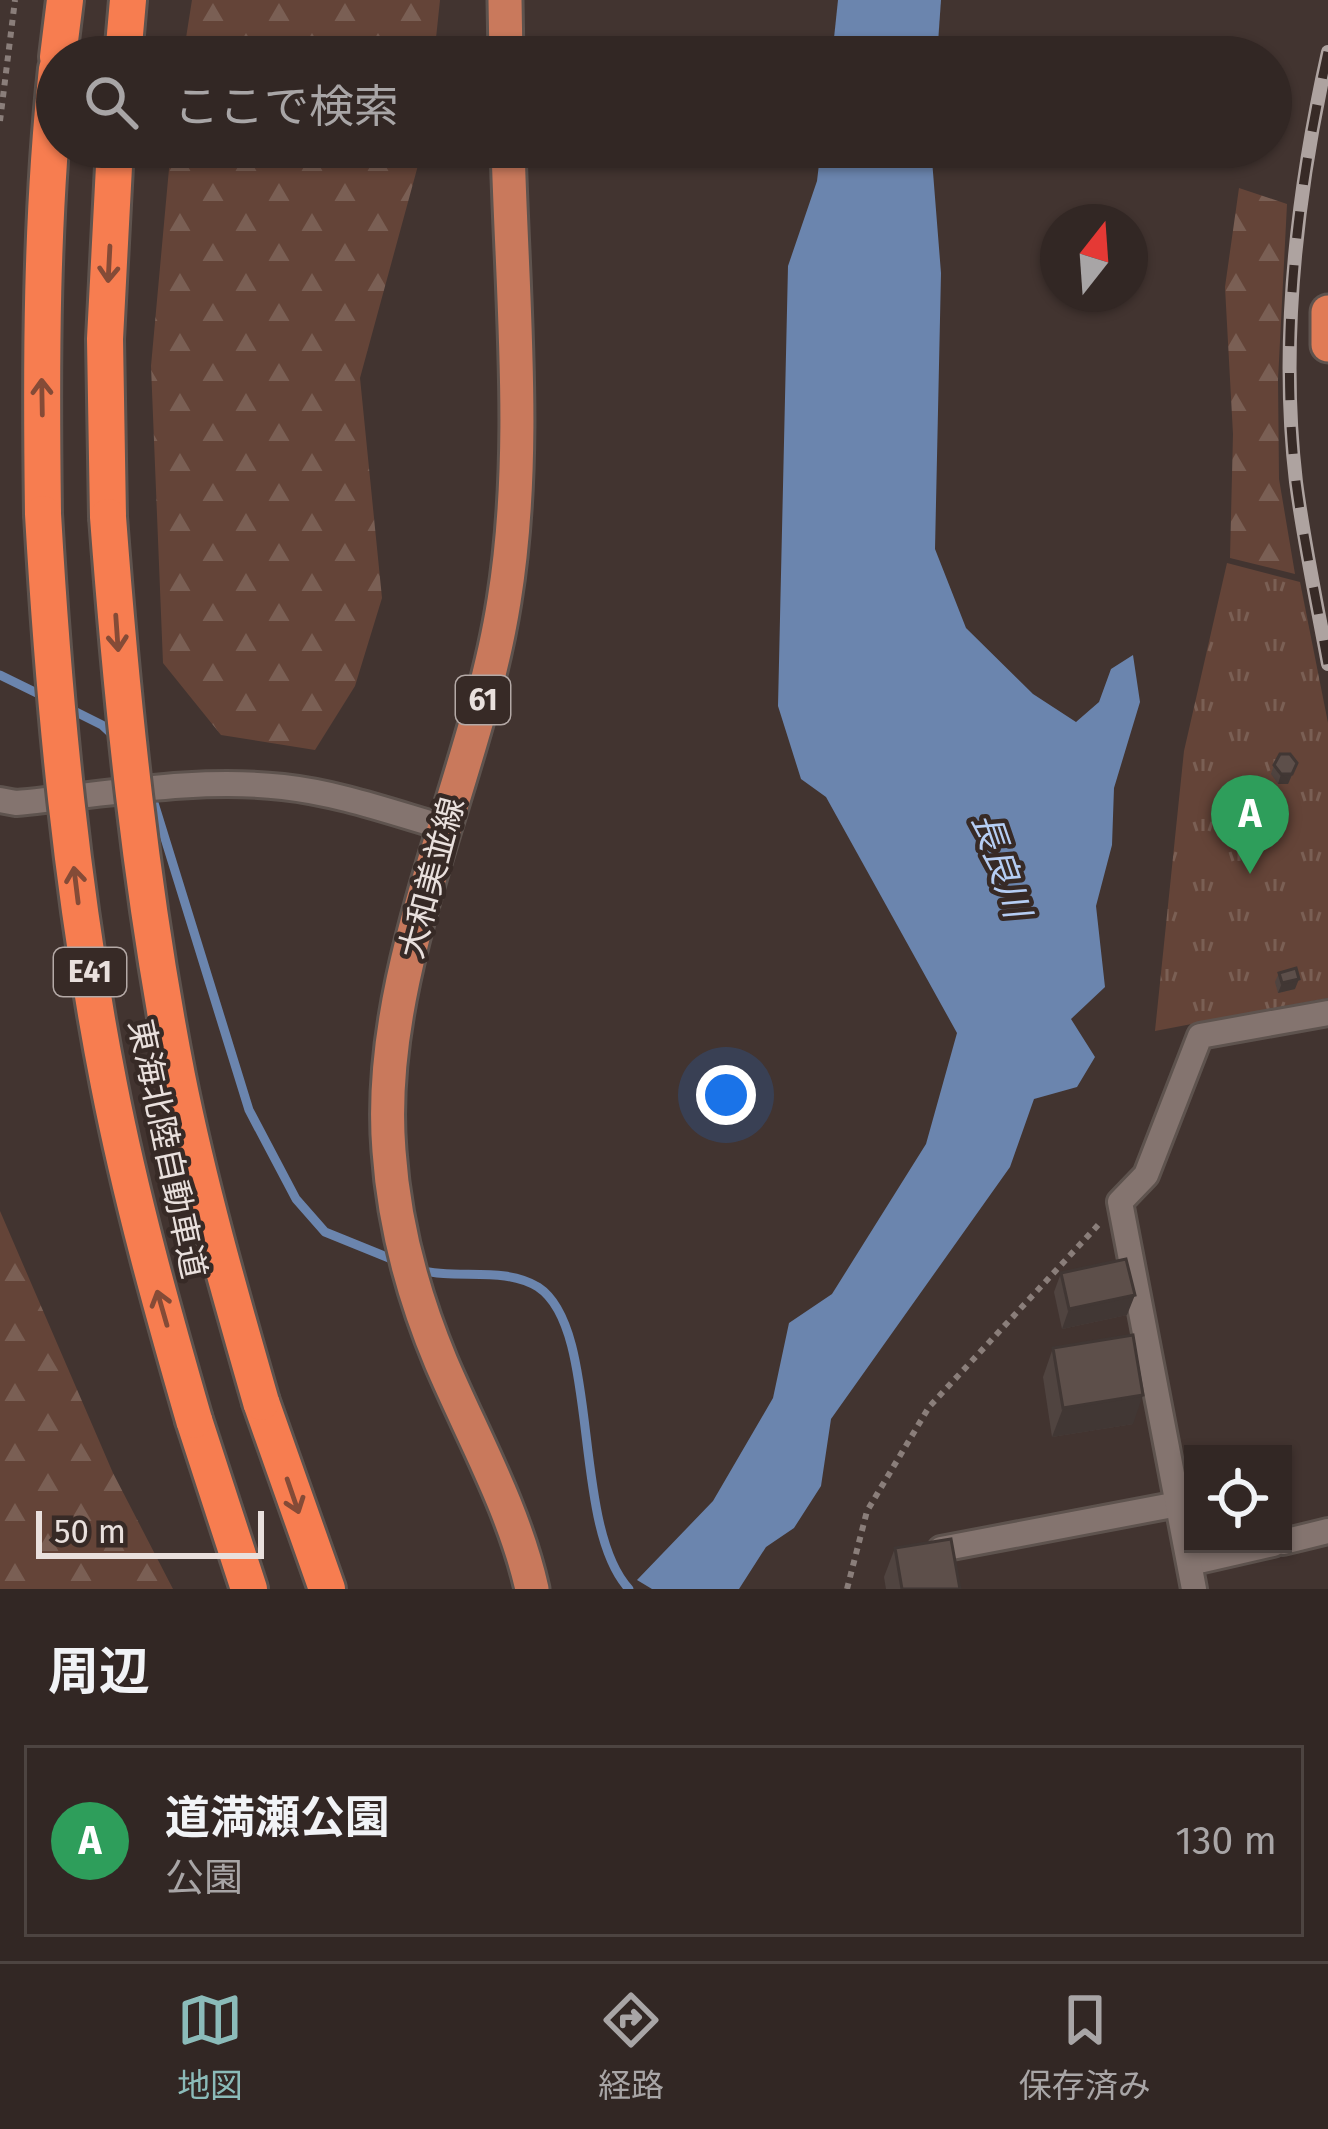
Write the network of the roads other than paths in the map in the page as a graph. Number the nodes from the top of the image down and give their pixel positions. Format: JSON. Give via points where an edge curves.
{"nodes":[{"id":1,"x":64,"y":0,"type":"edge"},
{"id":2,"x":128,"y":0,"type":"edge"},
{"id":3,"x":505,"y":0,"type":"edge"},
{"id":4,"x":60,"y":36,"type":"edge"},
{"id":5,"x":125,"y":36,"type":"edge"},
{"id":6,"x":506,"y":36,"type":"edge"},
{"id":7,"x":47,"y":168,"type":"edge"},
{"id":8,"x":114,"y":168,"type":"edge"},
{"id":9,"x":509,"y":168,"type":"edge"},
{"id":10,"x":1328,"y":312,"type":"edge"},
{"id":11,"x":1328,"y":345,"type":"edge"},
{"id":12,"x":0,"y":800,"type":"edge"},
{"id":13,"x":443,"y":827,"type":"junction"},
{"id":14,"x":1328,"y":1013,"type":"edge"},
{"id":15,"x":1178,"y":1504,"type":"junction"},
{"id":16,"x":1328,"y":1531,"type":"edge"},
{"id":17,"x":1292,"y":1540,"type":"edge"},
{"id":18,"x":941,"y":1549,"type":"edge"},
{"id":19,"x":1250,"y":1553,"type":"edge"},
{"id":20,"x":1192,"y":1576,"type":"edge"},
{"id":21,"x":249,"y":1589,"type":"edge"},
{"id":22,"x":327,"y":1589,"type":"edge"},
{"id":23,"x":532,"y":1589,"type":"edge"}],
"edges":[{"from":1,"to":4,"type":"highway"},
{"from":2,"to":5,"type":"highway"},
{"from":3,"to":6,"type":"main road"},
{"from":21,"to":7,"type":"highway","name":"東海北陸自動車道","number":"E41","one_way":true,"bridge":true,"via":[[149,1262],[78,904],[55,718],[43,514]]},
{"from":8,"to":22,"type":"highway","name":"東海北陸自動車道","number":"E41","one_way":true,"bridge":true,"via":[[105,339],[108,517],[151,926],[208,1214],[261,1402]]},
{"from":9,"to":13,"type":"main road","name":"大和美並線","number":"61","via":[[512,523],[487,688]]},
{"from":10,"to":11,"type":"highway"},
{"from":12,"to":13,"type":"street","via":[[210,784],[282,787]]},
{"from":13,"to":23,"type":"main road","name":"大和美並線","number":"61","via":[[396,1017],[388,1149],[414,1288]]},
{"from":14,"to":15,"type":"street","via":[[1200,1036],[1146,1175],[1120,1202]]},
{"from":15,"to":18,"type":"street"},
{"from":15,"to":20,"type":"street"},
{"from":16,"to":17,"type":"street"},
{"from":19,"to":20,"type":"street"}]}
